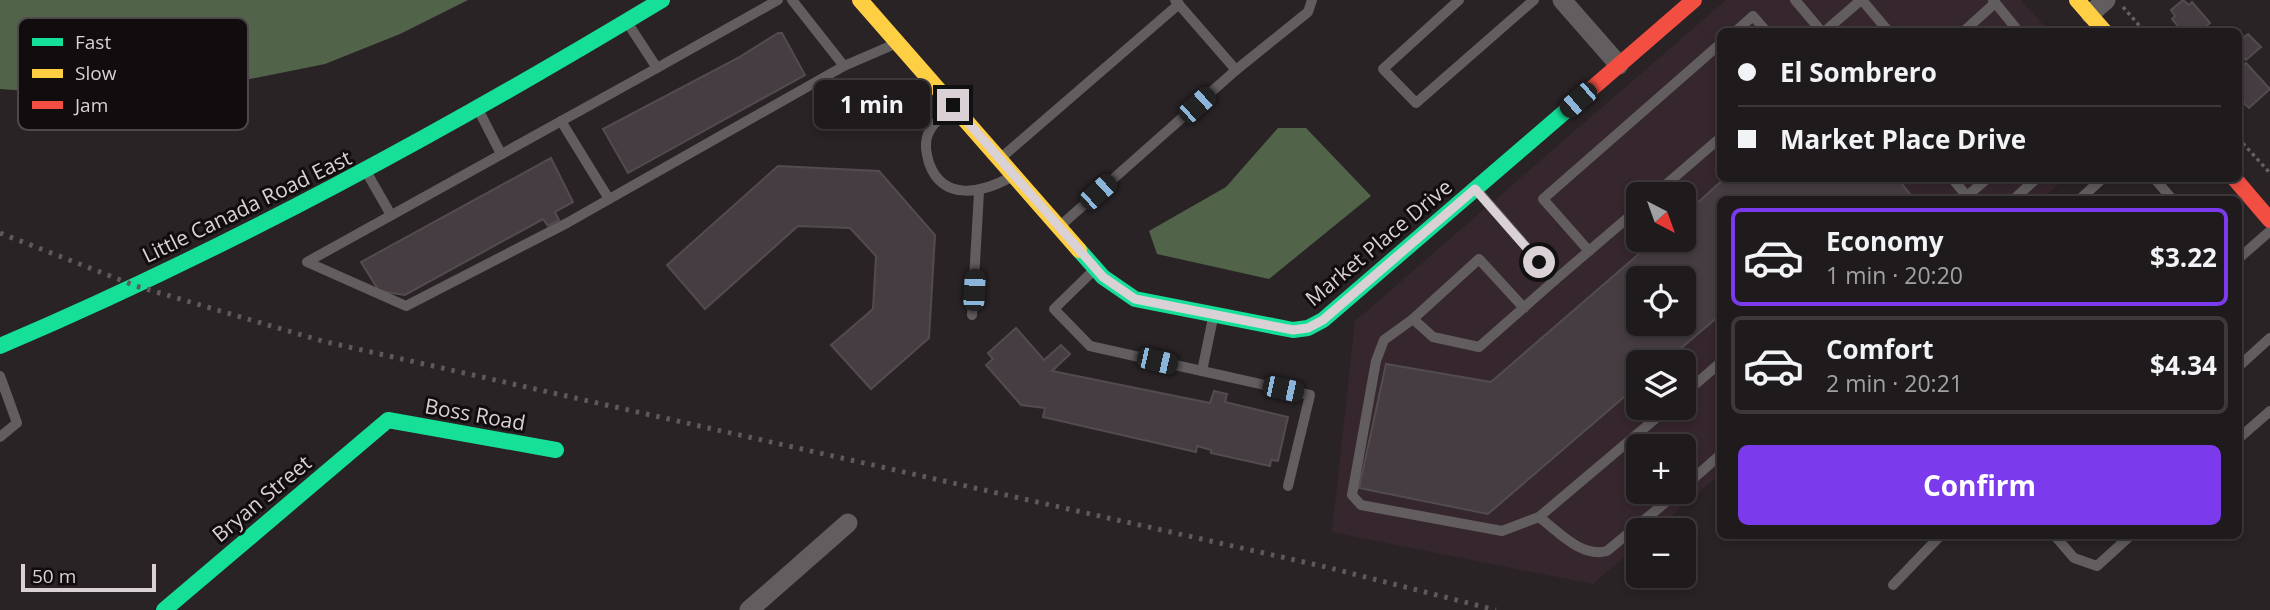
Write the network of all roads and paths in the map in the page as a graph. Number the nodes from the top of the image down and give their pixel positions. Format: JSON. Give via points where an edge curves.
{"nodes":[{"id":1,"x":662,"y":0,"type":"edge"},
{"id":2,"x":778,"y":0,"type":"edge"},
{"id":3,"x":792,"y":0,"type":"edge"},
{"id":4,"x":860,"y":0,"type":"edge"},
{"id":5,"x":1312,"y":0,"type":"edge"},
{"id":6,"x":1459,"y":0,"type":"edge"},
{"id":7,"x":1534,"y":0,"type":"edge"},
{"id":8,"x":1562,"y":0,"type":"edge"},
{"id":9,"x":1694,"y":0,"type":"edge"},
{"id":10,"x":1795,"y":0,"type":"edge"},
{"id":11,"x":1862,"y":0,"type":"edge"},
{"id":12,"x":2106,"y":0,"type":"edge"},
{"id":13,"x":1994,"y":1,"type":"edge"},
{"id":14,"x":1177,"y":2,"type":"edge"},
{"id":15,"x":2084,"y":7,"type":"edge"},
{"id":16,"x":2129,"y":14,"type":"dead end"},
{"id":17,"x":627,"y":22,"type":"junction"},
{"id":18,"x":1740,"y":28,"type":"edge"},
{"id":19,"x":1764,"y":28,"type":"edge"},
{"id":20,"x":1820,"y":28,"type":"edge"},
{"id":21,"x":1828,"y":28,"type":"edge"},
{"id":22,"x":1886,"y":28,"type":"edge"},
{"id":23,"x":1967,"y":28,"type":"edge"},
{"id":24,"x":2017,"y":28,"type":"edge"},
{"id":25,"x":2102,"y":28,"type":"edge"},
{"id":26,"x":2141,"y":28,"type":"edge"},
{"id":27,"x":898,"y":43,"type":"junction"},
{"id":28,"x":1717,"y":47,"type":"edge"},
{"id":29,"x":1619,"y":65,"type":"junction"},
{"id":30,"x":844,"y":66,"type":"junction"},
{"id":31,"x":657,"y":68,"type":"junction"},
{"id":32,"x":1236,"y":70,"type":"junction"},
{"id":33,"x":953,"y":105,"type":"junction"},
{"id":34,"x":478,"y":110,"type":"junction"},
{"id":35,"x":561,"y":121,"type":"junction"},
{"id":36,"x":1717,"y":141,"type":"edge"},
{"id":37,"x":2242,"y":142,"type":"edge"},
{"id":38,"x":501,"y":154,"type":"junction"},
{"id":39,"x":1000,"y":159,"type":"junction"},
{"id":40,"x":366,"y":172,"type":"junction"},
{"id":41,"x":2270,"y":173,"type":"edge"},
{"id":42,"x":1014,"y":176,"type":"junction"},
{"id":43,"x":1669,"y":182,"type":"edge"},
{"id":44,"x":1955,"y":182,"type":"edge"},
{"id":45,"x":1984,"y":182,"type":"edge"},
{"id":46,"x":2033,"y":182,"type":"edge"},
{"id":47,"x":2099,"y":182,"type":"edge"},
{"id":48,"x":2157,"y":182,"type":"edge"},
{"id":49,"x":2237,"y":182,"type":"edge"},
{"id":50,"x":1475,"y":189,"type":"junction"},
{"id":51,"x":979,"y":192,"type":"junction"},
{"id":52,"x":1967,"y":196,"type":"edge"},
{"id":53,"x":1971,"y":196,"type":"edge"},
{"id":54,"x":2017,"y":196,"type":"edge"},
{"id":55,"x":2083,"y":196,"type":"edge"},
{"id":56,"x":2170,"y":196,"type":"edge"},
{"id":57,"x":609,"y":199,"type":"junction"},
{"id":58,"x":391,"y":215,"type":"junction"},
{"id":59,"x":1626,"y":219,"type":"edge"},
{"id":60,"x":2270,"y":220,"type":"edge"},
{"id":61,"x":1059,"y":227,"type":"junction"},
{"id":62,"x":2270,"y":231,"type":"edge"},
{"id":63,"x":1589,"y":251,"type":"junction"},
{"id":64,"x":2242,"y":255,"type":"edge"},
{"id":65,"x":1096,"y":268,"type":"junction"},
{"id":66,"x":1555,"y":280,"type":"junction"},
{"id":67,"x":1524,"y":308,"type":"junction"},
{"id":68,"x":972,"y":314,"type":"dead end"},
{"id":69,"x":1214,"y":314,"type":"junction"},
{"id":70,"x":1413,"y":319,"type":"junction"},
{"id":71,"x":2270,"y":338,"type":"edge"},
{"id":72,"x":1,"y":342,"type":"edge"},
{"id":73,"x":2242,"y":363,"type":"edge"},
{"id":74,"x":1717,"y":366,"type":"edge"},
{"id":75,"x":1202,"y":371,"type":"junction"},
{"id":76,"x":0,"y":376,"type":"edge"},
{"id":77,"x":1696,"y":384,"type":"edge"},
{"id":78,"x":2270,"y":411,"type":"edge"},
{"id":79,"x":388,"y":420,"type":"joint"},
{"id":80,"x":1654,"y":420,"type":"edge"},
{"id":81,"x":2242,"y":436,"type":"edge"},
{"id":82,"x":0,"y":437,"type":"edge"},
{"id":83,"x":555,"y":450,"type":"dead end"},
{"id":84,"x":1717,"y":458,"type":"edge"},
{"id":85,"x":1696,"y":476,"type":"edge"},
{"id":86,"x":1288,"y":486,"type":"dead end"},
{"id":87,"x":1664,"y":504,"type":"edge"},
{"id":88,"x":1539,"y":517,"type":"junction"},
{"id":89,"x":848,"y":523,"type":"dead end"},
{"id":90,"x":1937,"y":539,"type":"edge"},
{"id":91,"x":2058,"y":539,"type":"edge"},
{"id":92,"x":2127,"y":539,"type":"edge"},
{"id":93,"x":1893,"y":586,"type":"dead end"},
{"id":94,"x":164,"y":610,"type":"edge"},
{"id":95,"x":749,"y":610,"type":"edge"}],
"edges":[{"from":1,"to":17,"type":"street","name":"Little Canada Road East"},
{"from":2,"to":31,"type":"lane"},
{"from":3,"to":30,"type":"lane"},
{"from":4,"to":27,"type":"street","name":"Market Place Drive"},
{"from":5,"to":32,"type":"lane","via":[[1308,12]]},
{"from":6,"to":7,"type":"lane","via":[[1383,69],[1416,103]]},
{"from":8,"to":29,"type":"street"},
{"from":9,"to":29,"type":"street","name":"Market Place Drive"},
{"from":10,"to":20,"type":"lane"},
{"from":11,"to":21,"type":"lane"},
{"from":11,"to":22,"type":"lane"},
{"from":12,"to":15,"type":"street"},
{"from":13,"to":23,"type":"lane"},
{"from":13,"to":24,"type":"lane"},
{"from":14,"to":32,"type":"lane"},
{"from":14,"to":39,"type":"lane"},
{"from":15,"to":25,"type":"street"},
{"from":16,"to":26,"type":"path"},
{"from":17,"to":31,"type":"lane"},
{"from":17,"to":34,"type":"street","name":"Little Canada Road East"},
{"from":18,"to":19,"type":"lane","via":[[1753,16]]},
{"from":27,"to":30,"type":"lane"},
{"from":27,"to":33,"type":"street","name":"Market Place Drive"},
{"from":28,"to":63,"type":"lane","via":[[1544,199]]},
{"from":29,"to":50,"type":"street","name":"Market Place Drive"},
{"from":30,"to":57,"type":"lane"},
{"from":31,"to":35,"type":"lane"},
{"from":32,"to":61,"type":"lane"},
{"from":33,"to":39,"type":"street","name":"Market Place Drive"},
{"from":33,"to":51,"type":"lane","via":[[930,129],[927,156],[939,181],[961,192]]},
{"from":34,"to":38,"type":"lane"},
{"from":34,"to":40,"type":"street","name":"Little Canada Road East"},
{"from":35,"to":38,"type":"lane"},
{"from":35,"to":57,"type":"lane"},
{"from":36,"to":43,"type":"lane"},
{"from":37,"to":41,"type":"path"},
{"from":38,"to":58,"type":"lane"},
{"from":39,"to":42,"type":"street","name":"Market Place Drive"},
{"from":40,"to":58,"type":"lane"},
{"from":40,"to":72,"type":"street","name":"Little Canada Road East","via":[[136,286]]},
{"from":42,"to":51,"type":"lane"},
{"from":42,"to":61,"type":"street","name":"Market Place Drive"},
{"from":44,"to":52,"type":"lane"},
{"from":45,"to":53,"type":"lane"},
{"from":46,"to":54,"type":"lane"},
{"from":47,"to":55,"type":"lane"},
{"from":48,"to":56,"type":"lane"},
{"from":49,"to":60,"type":"street"},
{"from":50,"to":66,"type":"lane"},
{"from":50,"to":69,"type":"street","name":"Market Place Drive","via":[[1317,324],[1293,330]]},
{"from":51,"to":68,"type":"lane"},
{"from":57,"to":58,"type":"lane","via":[[406,306],[307,262]]},
{"from":59,"to":63,"type":"lane"},
{"from":61,"to":65,"type":"street","name":"Market Place Drive"},
{"from":62,"to":64,"type":"lane"},
{"from":63,"to":66,"type":"lane"},
{"from":65,"to":69,"type":"street","name":"Market Place Drive","via":[[1135,299]]},
{"from":65,"to":75,"type":"lane","via":[[1054,309],[1090,346]]},
{"from":66,"to":67,"type":"lane"},
{"from":67,"to":70,"type":"lane","via":[[1479,347],[1433,337]]},
{"from":67,"to":70,"type":"lane","via":[[1479,260]]},
{"from":69,"to":75,"type":"lane"},
{"from":70,"to":88,"type":"lane","via":[[1384,340],[1376,360],[1352,495],[1361,505],[1502,531]]},
{"from":71,"to":73,"type":"lane"},
{"from":74,"to":77,"type":"lane"},
{"from":75,"to":86,"type":"lane","via":[[1310,395]]},
{"from":76,"to":82,"type":"lane","via":[[17,423]]},
{"from":78,"to":81,"type":"lane"},
{"from":79,"to":83,"type":"street","name":"Boss Road"},
{"from":79,"to":94,"type":"street","name":"Bryan Street"},
{"from":80,"to":88,"type":"lane"},
{"from":84,"to":85,"type":"lane"},
{"from":87,"to":88,"type":"lane","via":[[1607,551],[1595,554],[1581,549]]},
{"from":89,"to":95,"type":"street"},
{"from":90,"to":93,"type":"lane"},
{"from":91,"to":92,"type":"lane","via":[[2074,558],[2097,566]]}]}
